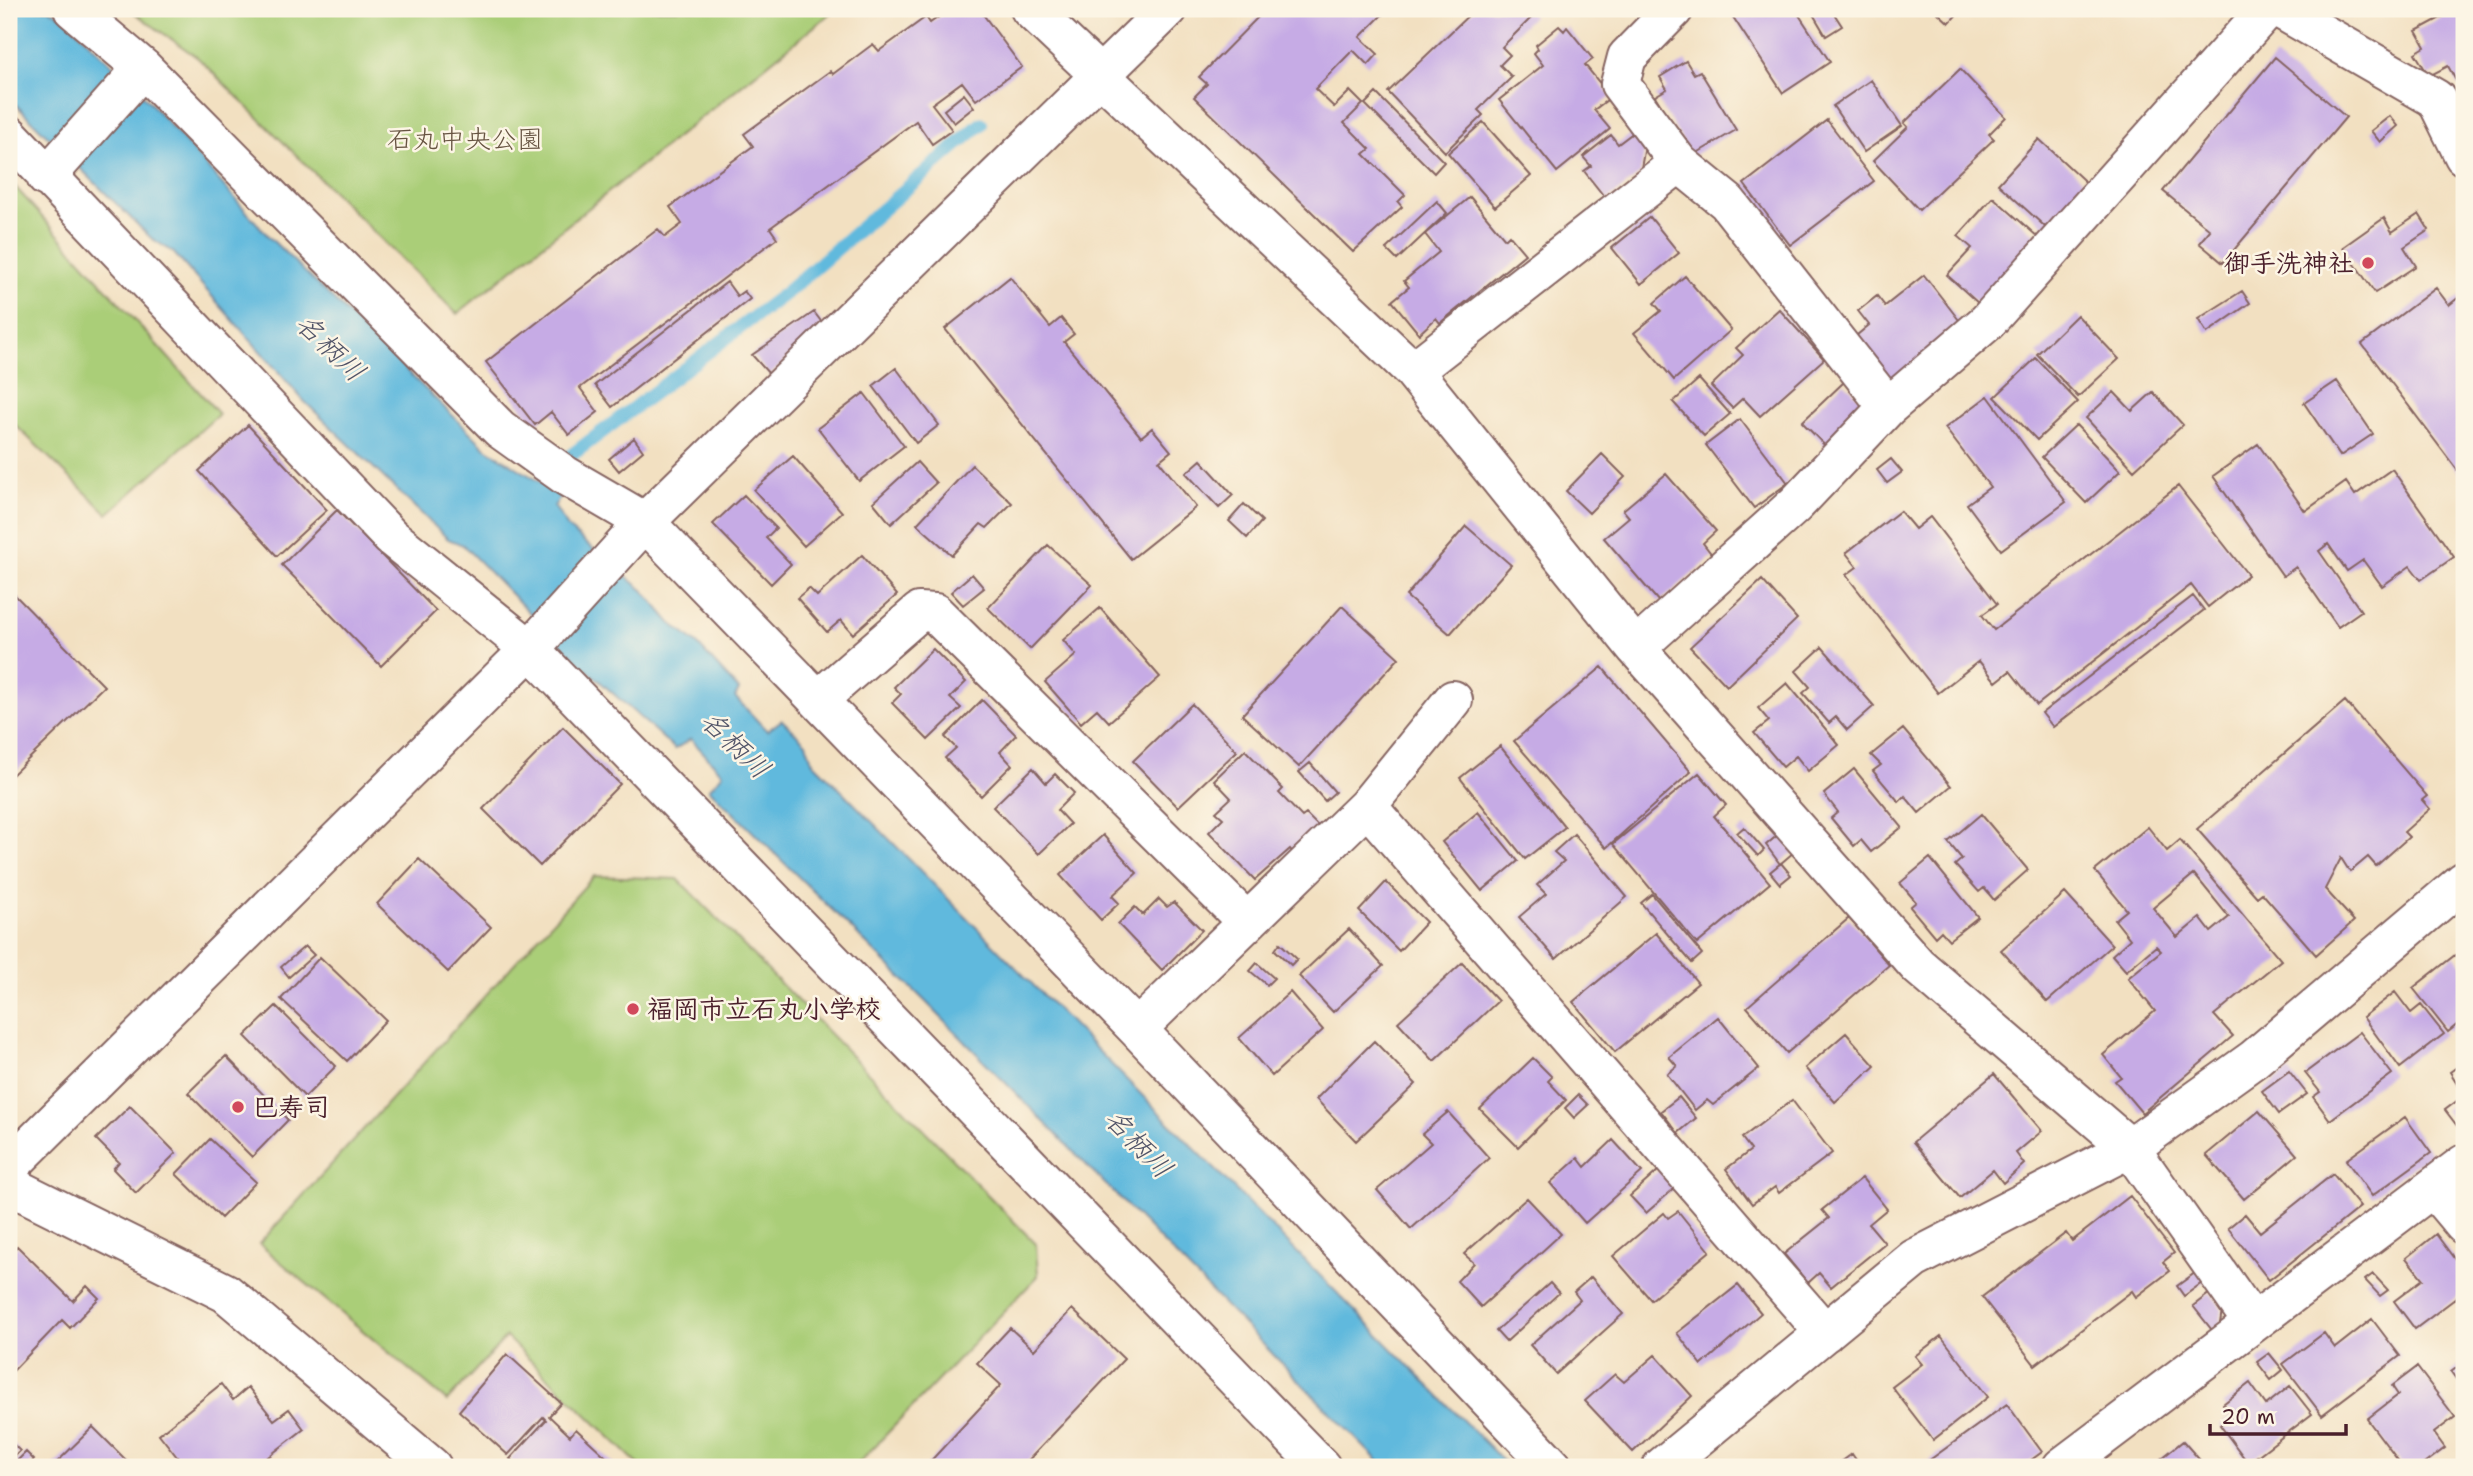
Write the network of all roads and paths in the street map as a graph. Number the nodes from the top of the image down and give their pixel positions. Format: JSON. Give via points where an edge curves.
{"nodes":[{"id":1,"x":73,"y":9,"type":"edge"},
{"id":2,"x":1030,"y":9,"type":"edge"},
{"id":3,"x":1168,"y":9,"type":"edge"},
{"id":4,"x":1674,"y":9,"type":"edge"},
{"id":5,"x":2267,"y":9,"type":"edge"},
{"id":6,"x":2280,"y":9,"type":"edge"},
{"id":7,"x":143,"y":68,"type":"junction"},
{"id":8,"x":1100,"y":75,"type":"junction"},
{"id":9,"x":9,"y":135,"type":"edge"},
{"id":10,"x":2464,"y":156,"type":"edge"},
{"id":11,"x":1679,"y":163,"type":"junction"},
{"id":12,"x":46,"y":177,"type":"junction"},
{"id":13,"x":1413,"y":371,"type":"junction"},
{"id":14,"x":1888,"y":407,"type":"junction"},
{"id":15,"x":646,"y":522,"type":"junction"},
{"id":16,"x":530,"y":649,"type":"junction"},
{"id":17,"x":1636,"y":649,"type":"junction"},
{"id":18,"x":818,"y":700,"type":"junction"},
{"id":19,"x":1453,"y":700,"type":"dead end"},
{"id":20,"x":1367,"y":806,"type":"junction"},
{"id":21,"x":2464,"y":881,"type":"edge"},
{"id":22,"x":1247,"y":922,"type":"junction"},
{"id":23,"x":1137,"y":1029,"type":"junction"},
{"id":24,"x":2130,"y":1148,"type":"junction"},
{"id":25,"x":2464,"y":1164,"type":"edge"},
{"id":26,"x":9,"y":1167,"type":"edge"},
{"id":27,"x":9,"y":1185,"type":"edge"},
{"id":28,"x":2433,"y":1188,"type":"junction"},
{"id":29,"x":2464,"y":1225,"type":"edge"},
{"id":30,"x":2253,"y":1323,"type":"junction"},
{"id":31,"x":1825,"y":1333,"type":"junction"},
{"id":32,"x":432,"y":1467,"type":"edge"},
{"id":33,"x":1321,"y":1467,"type":"edge"},
{"id":34,"x":1553,"y":1467,"type":"edge"},
{"id":35,"x":1662,"y":1467,"type":"edge"},
{"id":36,"x":2062,"y":1467,"type":"edge"}],
"edges":[{"from":1,"to":7,"type":"street"},
{"from":2,"to":8,"type":"street"},
{"from":3,"to":8,"type":"street"},
{"from":4,"to":11,"type":"street","via":[[1627,57],[1620,84]]},
{"from":5,"to":14,"type":"street","via":[[1987,322]]},
{"from":6,"to":10,"type":"street","via":[[2436,99]]},
{"from":7,"to":12,"type":"street"},
{"from":7,"to":15,"type":"street","via":[[500,429]]},
{"from":8,"to":13,"type":"street"},
{"from":8,"to":15,"type":"street"},
{"from":9,"to":12,"type":"street"},
{"from":11,"to":13,"type":"street"},
{"from":11,"to":14,"type":"street","via":[[1727,202]]},
{"from":12,"to":16,"type":"street","via":[[391,537]]},
{"from":13,"to":17,"type":"street"},
{"from":14,"to":17,"type":"street","via":[[1795,505]]},
{"from":15,"to":16,"type":"street"},
{"from":15,"to":18,"type":"street"},
{"from":16,"to":26,"type":"street"},
{"from":16,"to":33,"type":"street"},
{"from":17,"to":24,"type":"street","via":[[1918,966]]},
{"from":18,"to":22,"type":"street","via":[[919,612],[935,613]]},
{"from":18,"to":23,"type":"street"},
{"from":19,"to":20,"type":"street"},
{"from":20,"to":22,"type":"street"},
{"from":20,"to":31,"type":"street"},
{"from":21,"to":24,"type":"street","via":[[2254,1059]]},
{"from":22,"to":23,"type":"street"},
{"from":23,"to":34,"type":"street"},
{"from":24,"to":30,"type":"street"},
{"from":24,"to":31,"type":"street","via":[[1914,1259]]},
{"from":25,"to":28,"type":"street"},
{"from":27,"to":32,"type":"street","via":[[226,1293]]},
{"from":28,"to":29,"type":"street"},
{"from":28,"to":30,"type":"street"},
{"from":30,"to":36,"type":"street"},
{"from":31,"to":35,"type":"street"}]}
